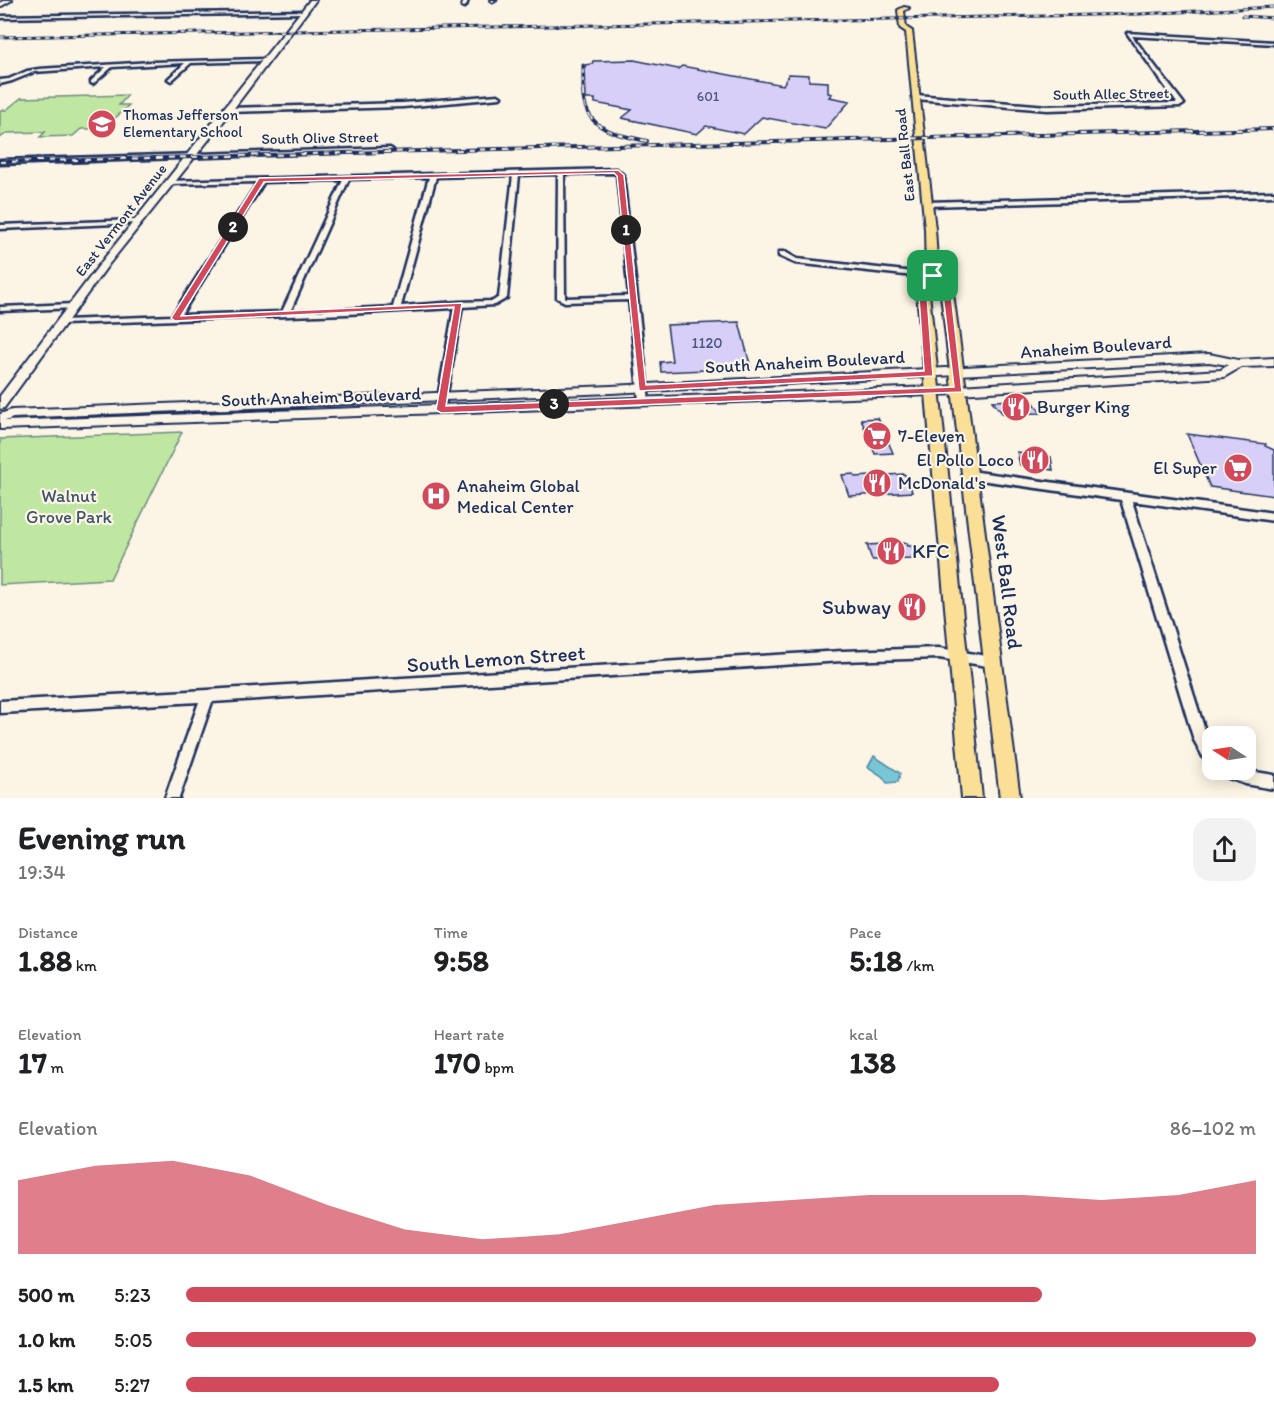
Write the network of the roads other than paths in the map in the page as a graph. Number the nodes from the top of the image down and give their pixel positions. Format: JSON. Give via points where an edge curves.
{"nodes":[{"id":1,"x":9,"y":0,"type":"edge"},
{"id":2,"x":313,"y":0,"type":"edge"},
{"id":3,"x":466,"y":0,"type":"edge"},
{"id":4,"x":905,"y":0,"type":"edge"},
{"id":5,"x":0,"y":5,"type":"edge"},
{"id":6,"x":464,"y":6,"type":"dead end"},
{"id":7,"x":303,"y":12,"type":"junction"},
{"id":8,"x":0,"y":17,"type":"edge"},
{"id":9,"x":913,"y":20,"type":"dead end"},
{"id":10,"x":909,"y":31,"type":"junction"},
{"id":11,"x":1274,"y":43,"type":"edge"},
{"id":12,"x":265,"y":60,"type":"junction"},
{"id":13,"x":189,"y":62,"type":"junction"},
{"id":14,"x":111,"y":65,"type":"junction"},
{"id":15,"x":171,"y":79,"type":"dead end"},
{"id":16,"x":0,"y":82,"type":"edge"},
{"id":17,"x":93,"y":82,"type":"dead end"},
{"id":18,"x":498,"y":97,"type":"dead end"},
{"id":19,"x":916,"y":97,"type":"junction"},
{"id":20,"x":228,"y":110,"type":"junction"},
{"id":21,"x":390,"y":150,"type":"dead end"},
{"id":22,"x":188,"y":158,"type":"junction"},
{"id":23,"x":0,"y":162,"type":"edge"},
{"id":24,"x":561,"y":172,"type":"junction"},
{"id":25,"x":516,"y":175,"type":"junction"},
{"id":26,"x":433,"y":176,"type":"junction"},
{"id":27,"x":347,"y":178,"type":"junction"},
{"id":28,"x":262,"y":180,"type":"junction"},
{"id":29,"x":170,"y":182,"type":"junction"},
{"id":30,"x":1274,"y":194,"type":"edge"},
{"id":31,"x":927,"y":204,"type":"junction"},
{"id":32,"x":137,"y":222,"type":"junction"},
{"id":33,"x":0,"y":227,"type":"edge"},
{"id":34,"x":782,"y":254,"type":"dead end"},
{"id":35,"x":933,"y":276,"type":"junction"},
{"id":36,"x":633,"y":298,"type":"junction"},
{"id":37,"x":459,"y":304,"type":"junction"},
{"id":38,"x":74,"y":306,"type":"junction"},
{"id":39,"x":397,"y":307,"type":"junction"},
{"id":40,"x":0,"y":309,"type":"edge"},
{"id":41,"x":285,"y":314,"type":"junction"},
{"id":42,"x":175,"y":318,"type":"junction"},
{"id":43,"x":63,"y":322,"type":"junction"},
{"id":44,"x":1274,"y":362,"type":"edge"},
{"id":45,"x":1238,"y":364,"type":"junction"},
{"id":46,"x":957,"y":373,"type":"junction"},
{"id":47,"x":929,"y":374,"type":"junction"},
{"id":48,"x":931,"y":390,"type":"junction"},
{"id":49,"x":959,"y":390,"type":"junction"},
{"id":50,"x":528,"y":393,"type":"junction"},
{"id":51,"x":643,"y":395,"type":"junction"},
{"id":52,"x":441,"y":403,"type":"junction"},
{"id":53,"x":0,"y":405,"type":"edge"},
{"id":54,"x":480,"y":408,"type":"junction"},
{"id":55,"x":0,"y":418,"type":"edge"},
{"id":56,"x":0,"y":425,"type":"edge"},
{"id":57,"x":970,"y":475,"type":"junction"},
{"id":58,"x":1125,"y":496,"type":"junction"},
{"id":59,"x":1274,"y":517,"type":"edge"},
{"id":60,"x":959,"y":656,"type":"junction"},
{"id":61,"x":993,"y":662,"type":"junction"},
{"id":62,"x":208,"y":696,"type":"junction"},
{"id":63,"x":0,"y":707,"type":"edge"},
{"id":64,"x":1202,"y":742,"type":"edge"},
{"id":65,"x":1256,"y":779,"type":"edge"},
{"id":66,"x":1274,"y":782,"type":"edge"},
{"id":67,"x":172,"y":798,"type":"edge"},
{"id":68,"x":972,"y":798,"type":"edge"},
{"id":69,"x":1010,"y":798,"type":"edge"}],
"edges":[{"from":1,"to":5,"type":"main road"},
{"from":2,"to":7,"type":"main road","name":"East Vermont Avenue"},
{"from":3,"to":6,"type":"street"},
{"from":4,"to":10,"type":"main road","name":"East Ball Road","via":[[909,9],[901,10],[903,28]]},
{"from":7,"to":8,"type":"street"},
{"from":7,"to":12,"type":"main road","name":"East Vermont Avenue"},
{"from":9,"to":10,"type":"main road","name":"East Ball Road","via":[[915,29]]},
{"from":10,"to":19,"type":"main road","name":"East Ball Road"},
{"from":11,"to":19,"type":"street","name":"South Allec Street","via":[[1129,34],[1181,104],[1047,108]]},
{"from":12,"to":13,"type":"street"},
{"from":12,"to":20,"type":"main road","name":"East Vermont Avenue"},
{"from":13,"to":14,"type":"street"},
{"from":13,"to":15,"type":"street"},
{"from":14,"to":16,"type":"street","via":[[34,70]]},
{"from":14,"to":17,"type":"street"},
{"from":18,"to":20,"type":"street","via":[[404,105]]},
{"from":19,"to":31,"type":"main road","name":"East Ball Road"},
{"from":20,"to":22,"type":"main road","name":"East Vermont Avenue"},
{"from":21,"to":22,"type":"street","name":"South Olive Street"},
{"from":22,"to":23,"type":"street","name":"South Olive Street"},
{"from":22,"to":29,"type":"main road","name":"East Vermont Avenue"},
{"from":24,"to":25,"type":"street"},
{"from":24,"to":36,"type":"street","via":[[616,171],[620,175]]},
{"from":24,"to":36,"type":"street","via":[[561,298]]},
{"from":25,"to":26,"type":"street"},
{"from":25,"to":37,"type":"street","via":[[503,298]]},
{"from":26,"to":27,"type":"street"},
{"from":26,"to":39,"type":"street"},
{"from":27,"to":28,"type":"street"},
{"from":27,"to":41,"type":"street"},
{"from":28,"to":29,"type":"street"},
{"from":28,"to":42,"type":"street"},
{"from":29,"to":32,"type":"main road","name":"East Vermont Avenue"},
{"from":30,"to":31,"type":"street"},
{"from":31,"to":35,"type":"main road","name":"East Ball Road"},
{"from":32,"to":33,"type":"street"},
{"from":32,"to":38,"type":"main road","name":"East Vermont Avenue"},
{"from":34,"to":35,"type":"street","via":[[795,261]]},
{"from":35,"to":46,"type":"main road","name":"East Ball Road","via":[[946,285]]},
{"from":35,"to":47,"type":"main road","name":"East Ball Road","via":[[922,282]]},
{"from":36,"to":51,"type":"street"},
{"from":37,"to":39,"type":"street"},
{"from":37,"to":52,"type":"street"},
{"from":38,"to":40,"type":"street"},
{"from":38,"to":43,"type":"main road","name":"East Vermont Avenue"},
{"from":39,"to":41,"type":"street"},
{"from":41,"to":42,"type":"street"},
{"from":42,"to":43,"type":"street"},
{"from":43,"to":53,"type":"main road","name":"East Vermont Avenue"},
{"from":44,"to":45,"type":"main road","name":"Anaheim Boulevard"},
{"from":45,"to":46,"type":"main road","name":"Anaheim Boulevard","via":[[1209,358]]},
{"from":45,"to":49,"type":"main road","name":"Anaheim Boulevard","via":[[1224,373]]},
{"from":46,"to":47,"type":"main road","name":"Anaheim Boulevard"},
{"from":46,"to":49,"type":"main road","name":"West Ball Road"},
{"from":47,"to":48,"type":"main road"},
{"from":47,"to":51,"type":"main road","name":"South Anaheim Boulevard"},
{"from":48,"to":49,"type":"main road","name":"Anaheim Boulevard"},
{"from":48,"to":51,"type":"main road","name":"South Anaheim Boulevard"},
{"from":48,"to":60,"type":"main road"},
{"from":49,"to":57,"type":"main road","name":"West Ball Road"},
{"from":50,"to":51,"type":"main road","name":"South Anaheim Boulevard"},
{"from":50,"to":52,"type":"main road","name":"South Anaheim Boulevard"},
{"from":50,"to":54,"type":"main road","via":[[517,400],[482,403]]},
{"from":51,"to":54,"type":"main road","name":"South Anaheim Boulevard"},
{"from":52,"to":54,"type":"main road","name":"South Anaheim Boulevard"},
{"from":52,"to":55,"type":"main road","name":"South Anaheim Boulevard","via":[[12,414]]},
{"from":52,"to":56,"type":"main road","name":"South Anaheim Boulevard"},
{"from":57,"to":58,"type":"street"},
{"from":57,"to":61,"type":"main road","name":"West Ball Road"},
{"from":58,"to":59,"type":"street"},
{"from":58,"to":64,"type":"street"},
{"from":60,"to":61,"type":"street","name":"South Lemon Street"},
{"from":60,"to":62,"type":"street","name":"South Lemon Street","via":[[931,652],[842,656]]},
{"from":60,"to":68,"type":"main road"},
{"from":61,"to":69,"type":"main road","name":"West Ball Road"},
{"from":62,"to":63,"type":"street","name":"South Lemon Street"},
{"from":62,"to":67,"type":"street"},
{"from":65,"to":66,"type":"street"}]}
